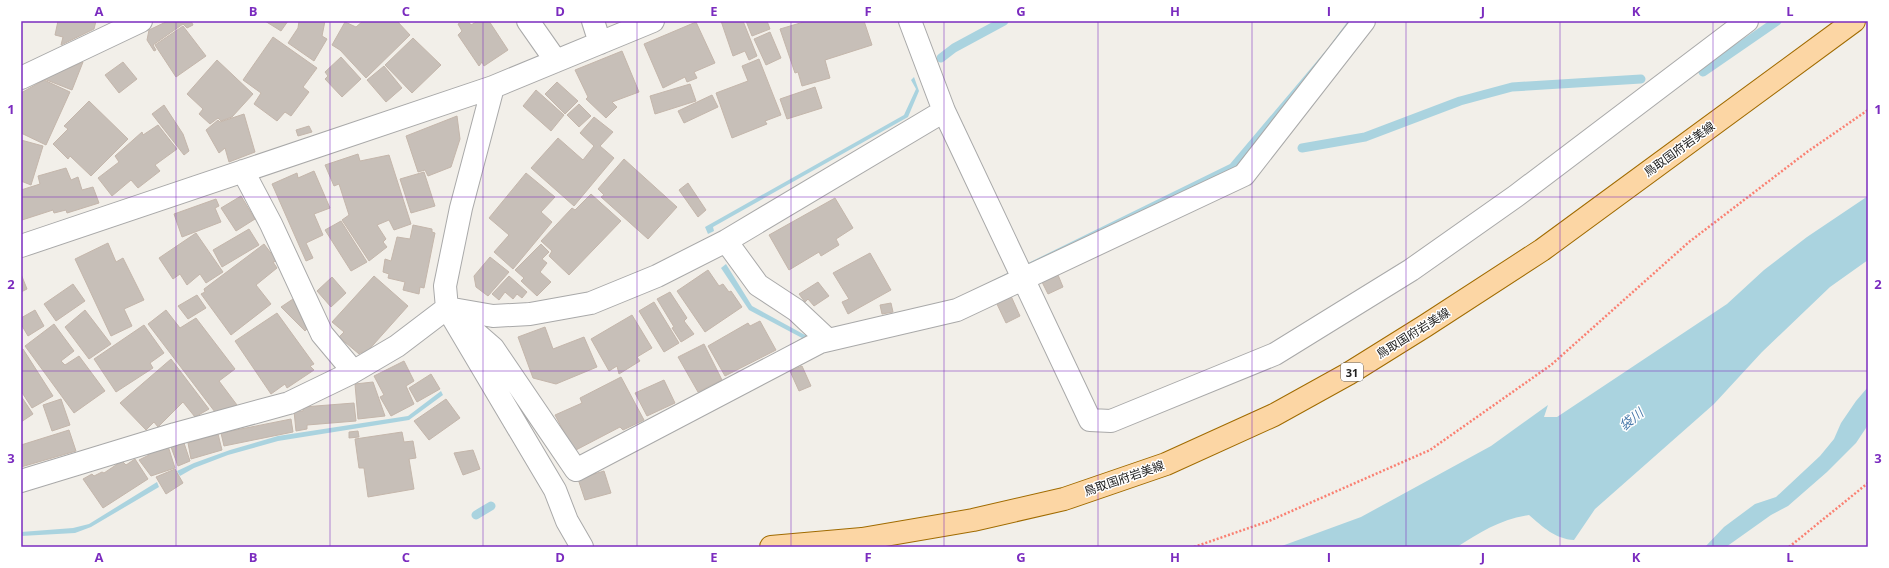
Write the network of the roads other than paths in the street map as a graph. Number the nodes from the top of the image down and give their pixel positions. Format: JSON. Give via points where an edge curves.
{"nodes":[{"id":1,"x":141,"y":21,"type":"edge"},
{"id":2,"x":528,"y":21,"type":"edge"},
{"id":3,"x":593,"y":21,"type":"edge"},
{"id":4,"x":653,"y":21,"type":"edge"},
{"id":5,"x":910,"y":21,"type":"edge"},
{"id":6,"x":1364,"y":21,"type":"edge"},
{"id":7,"x":1747,"y":21,"type":"edge"},
{"id":8,"x":1854,"y":21,"type":"edge"},
{"id":9,"x":600,"y":43,"type":"junction"},
{"id":10,"x":556,"y":61,"type":"junction"},
{"id":11,"x":21,"y":78,"type":"edge"},
{"id":12,"x":493,"y":87,"type":"junction"},
{"id":13,"x":944,"y":110,"type":"junction"},
{"id":14,"x":242,"y":171,"type":"junction"},
{"id":15,"x":726,"y":241,"type":"junction"},
{"id":16,"x":21,"y":246,"type":"edge"},
{"id":17,"x":1023,"y":279,"type":"junction"},
{"id":18,"x":447,"y":308,"type":"junction"},
{"id":19,"x":828,"y":340,"type":"junction"},
{"id":20,"x":354,"y":371,"type":"junction"},
{"id":21,"x":21,"y":481,"type":"edge"},
{"id":22,"x":582,"y":547,"type":"edge"},
{"id":23,"x":771,"y":547,"type":"edge"}],
"edges":[{"from":1,"to":11,"type":"street"},
{"from":2,"to":10,"type":"street"},
{"from":3,"to":9,"type":"street"},
{"from":4,"to":9,"type":"street"},
{"from":5,"to":13,"type":"street"},
{"from":6,"to":17,"type":"street","via":[[1244,175]]},
{"from":7,"to":17,"type":"street","via":[[1516,196],[1411,270],[1275,354],[1111,421],[1090,420]]},
{"from":8,"to":23,"type":"main road","name":"鳥取国府岩美線","number":"31","via":[[1542,250],[1361,366],[1274,415],[1166,464],[1064,499],[974,520],[862,539]]},
{"from":9,"to":10,"type":"street"},
{"from":10,"to":12,"type":"street"},
{"from":12,"to":14,"type":"street"},
{"from":12,"to":18,"type":"street","via":[[458,223],[445,286]]},
{"from":13,"to":15,"type":"street"},
{"from":13,"to":17,"type":"street"},
{"from":14,"to":16,"type":"street"},
{"from":14,"to":20,"type":"street","via":[[274,230],[322,334]]},
{"from":15,"to":18,"type":"street","via":[[657,276],[591,304],[530,314],[493,316]]},
{"from":15,"to":19,"type":"street","via":[[758,285],[796,310]]},
{"from":17,"to":19,"type":"street","via":[[957,310]]},
{"from":18,"to":19,"type":"street","via":[[493,348],[576,470]]},
{"from":18,"to":20,"type":"street","via":[[397,346]]},
{"from":18,"to":22,"type":"street","via":[[555,490],[566,521]]},
{"from":20,"to":21,"type":"street","via":[[290,402]]}]}
